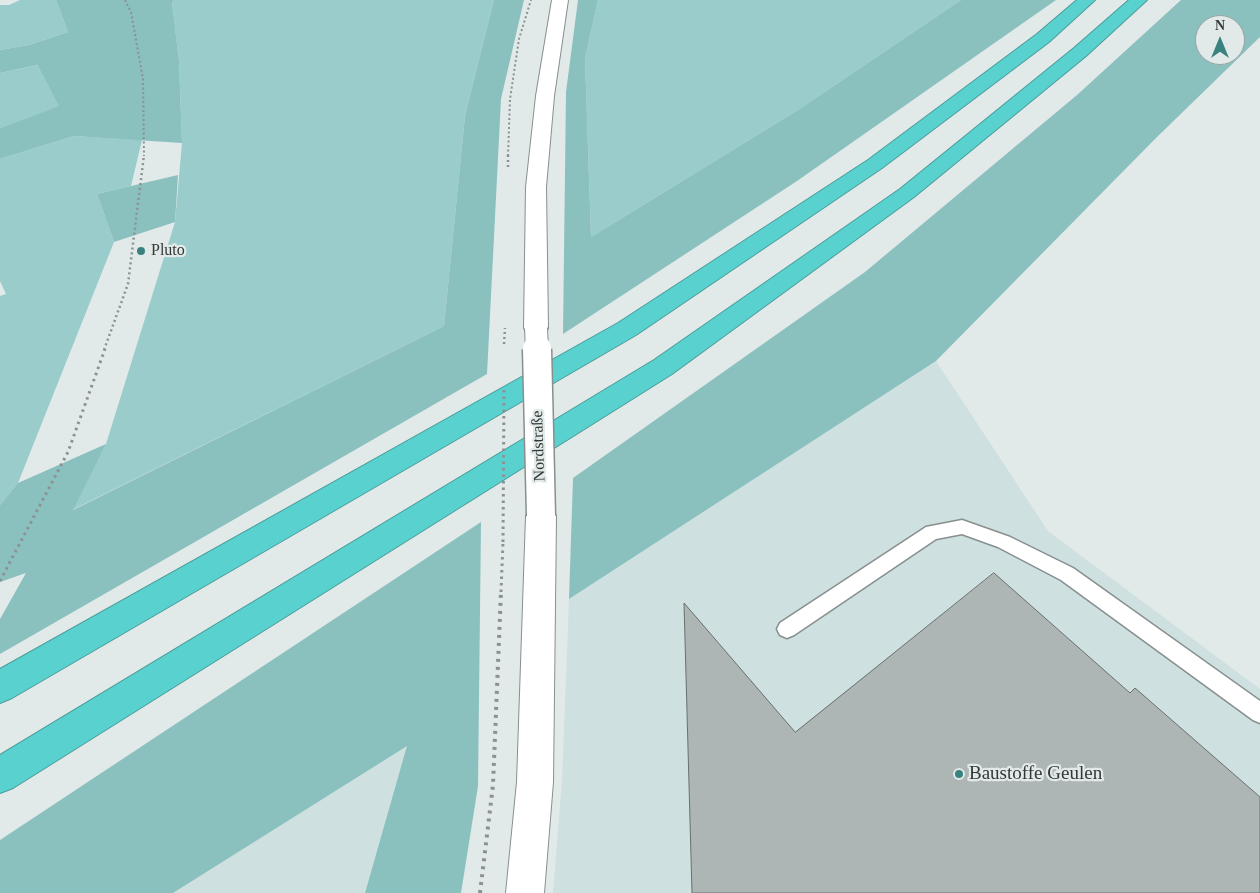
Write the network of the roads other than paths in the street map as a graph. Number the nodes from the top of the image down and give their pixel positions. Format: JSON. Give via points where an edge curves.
{"nodes":[{"id":1,"x":560,"y":0,"type":"edge"},
{"id":2,"x":1087,"y":0,"type":"edge"},
{"id":3,"x":1139,"y":3,"type":"edge"},
{"id":4,"x":787,"y":629,"type":"dead end"},
{"id":5,"x":0,"y":688,"type":"edge"},
{"id":6,"x":1260,"y":713,"type":"edge"},
{"id":7,"x":0,"y":775,"type":"edge"},
{"id":8,"x":525,"y":893,"type":"edge"}],
"edges":[{"from":1,"to":8,"type":"street","name":"Nordstraße","bridge":true,"via":[[545,96],[536,187],[541,516],[535,782]]},
{"from":2,"to":5,"type":"highway","via":[[1043,38],[875,164],[627,329]]},
{"from":3,"to":7,"type":"highway","via":[[907,193],[663,367]]},
{"from":4,"to":6,"type":"lane","via":[[932,532],[962,527],[1004,542],[1067,574]]}]}
